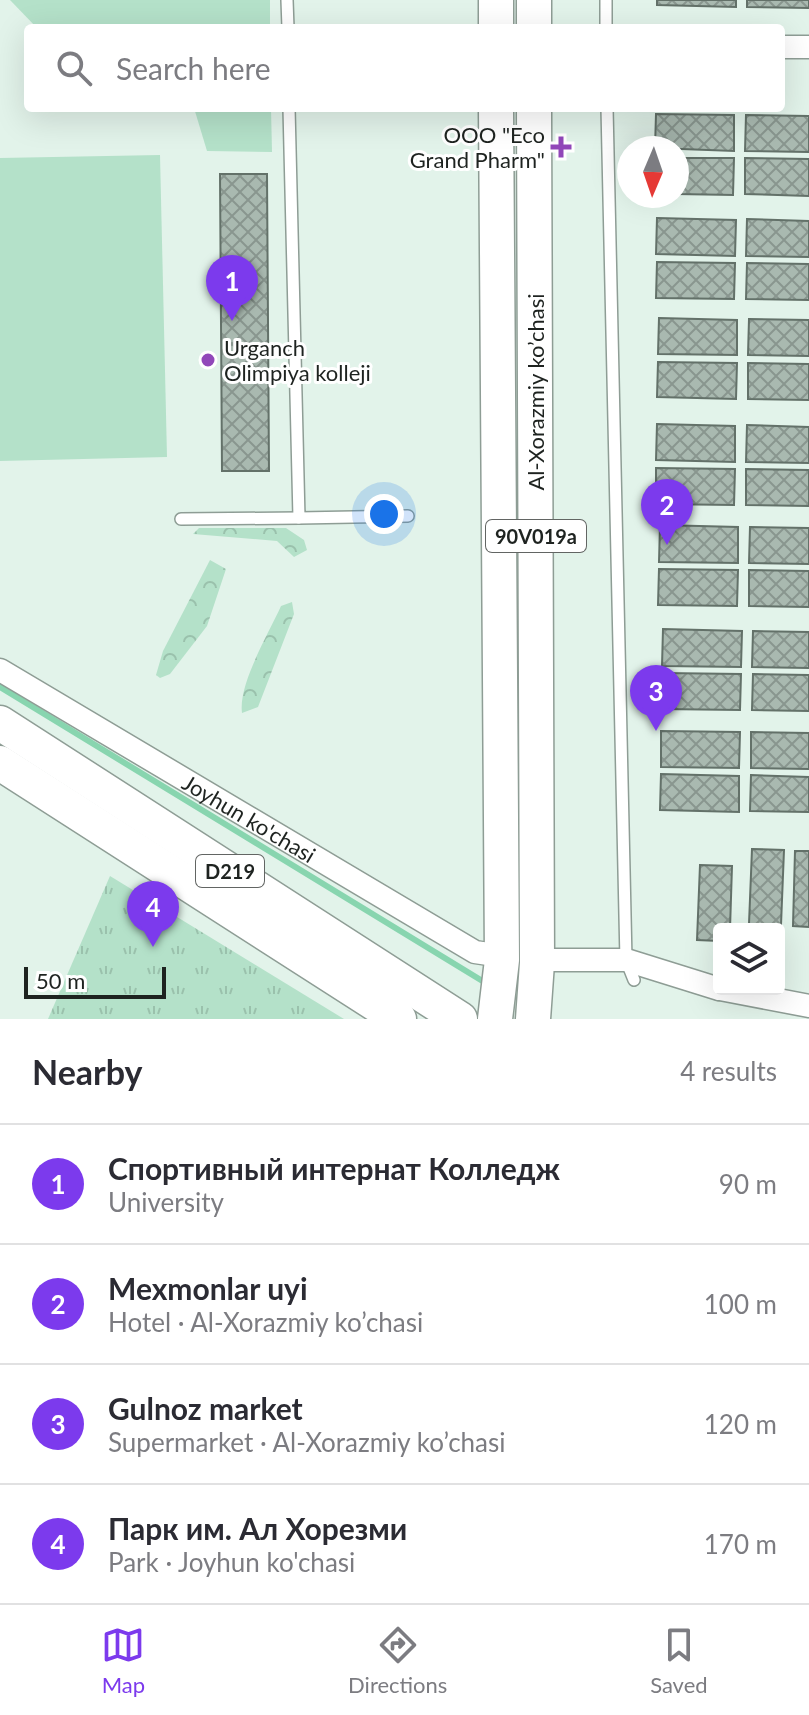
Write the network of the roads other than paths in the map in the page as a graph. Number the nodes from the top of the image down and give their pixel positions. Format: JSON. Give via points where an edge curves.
{"nodes":[{"id":1,"x":287,"y":0,"type":"edge"},
{"id":2,"x":496,"y":0,"type":"edge"},
{"id":3,"x":534,"y":0,"type":"edge"},
{"id":4,"x":606,"y":0,"type":"edge"},
{"id":5,"x":288,"y":24,"type":"edge"},
{"id":6,"x":496,"y":24,"type":"edge"},
{"id":7,"x":534,"y":24,"type":"edge"},
{"id":8,"x":606,"y":24,"type":"edge"},
{"id":9,"x":785,"y":47,"type":"edge"},
{"id":10,"x":809,"y":47,"type":"edge"},
{"id":11,"x":289,"y":112,"type":"edge"},
{"id":12,"x":496,"y":112,"type":"edge"},
{"id":13,"x":534,"y":112,"type":"edge"},
{"id":14,"x":607,"y":112,"type":"edge"},
{"id":15,"x":497,"y":181,"type":"junction"},
{"id":16,"x":535,"y":182,"type":"junction"},
{"id":17,"x":408,"y":516,"type":"dead end"},
{"id":18,"x":299,"y":518,"type":"junction"},
{"id":19,"x":181,"y":519,"type":"dead end"},
{"id":20,"x":0,"y":670,"type":"edge"},
{"id":21,"x":0,"y":723,"type":"edge"},
{"id":22,"x":0,"y":763,"type":"edge"},
{"id":23,"x":502,"y":958,"type":"junction"},
{"id":24,"x":537,"y":962,"type":"junction"},
{"id":25,"x":630,"y":970,"type":"junction"},
{"id":26,"x":713,"y":988,"type":"edge"},
{"id":27,"x":751,"y":995,"type":"edge"},
{"id":28,"x":809,"y":1006,"type":"edge"},
{"id":29,"x":399,"y":1019,"type":"edge"},
{"id":30,"x":460,"y":1019,"type":"edge"},
{"id":31,"x":495,"y":1019,"type":"edge"},
{"id":32,"x":533,"y":1019,"type":"edge"}],
"edges":[{"from":1,"to":5,"type":"lane"},
{"from":2,"to":6,"type":"main road"},
{"from":3,"to":7,"type":"main road"},
{"from":4,"to":8,"type":"lane"},
{"from":9,"to":10,"type":"street"},
{"from":11,"to":18,"type":"lane"},
{"from":12,"to":15,"type":"main road","name":"Al-Xorazmiy ko’chasi","number":"90V019a"},
{"from":13,"to":16,"type":"main road","name":"Al-Xorazmiy ko’chasi","number":"90V019a"},
{"from":14,"to":25,"type":"lane"},
{"from":15,"to":16,"type":"main road"},
{"from":15,"to":23,"type":"main road","name":"Al-Xorazmiy ko’chasi","number":"90V019a"},
{"from":16,"to":24,"type":"main road","name":"Al-Xorazmiy ko’chasi","number":"90V019a"},
{"from":17,"to":18,"type":"lane"},
{"from":18,"to":19,"type":"lane"},
{"from":20,"to":23,"type":"street","name":"Joyhun ko'chasi","via":[[475,952]]},
{"from":21,"to":30,"type":"main road","number":"D219"},
{"from":22,"to":29,"type":"main road","number":"D219"},
{"from":23,"to":31,"type":"main road","number":"90V019a"},
{"from":24,"to":25,"type":"street"},
{"from":24,"to":32,"type":"main road","number":"90V019a"},
{"from":25,"to":26,"type":"street"},
{"from":27,"to":28,"type":"street"}]}
